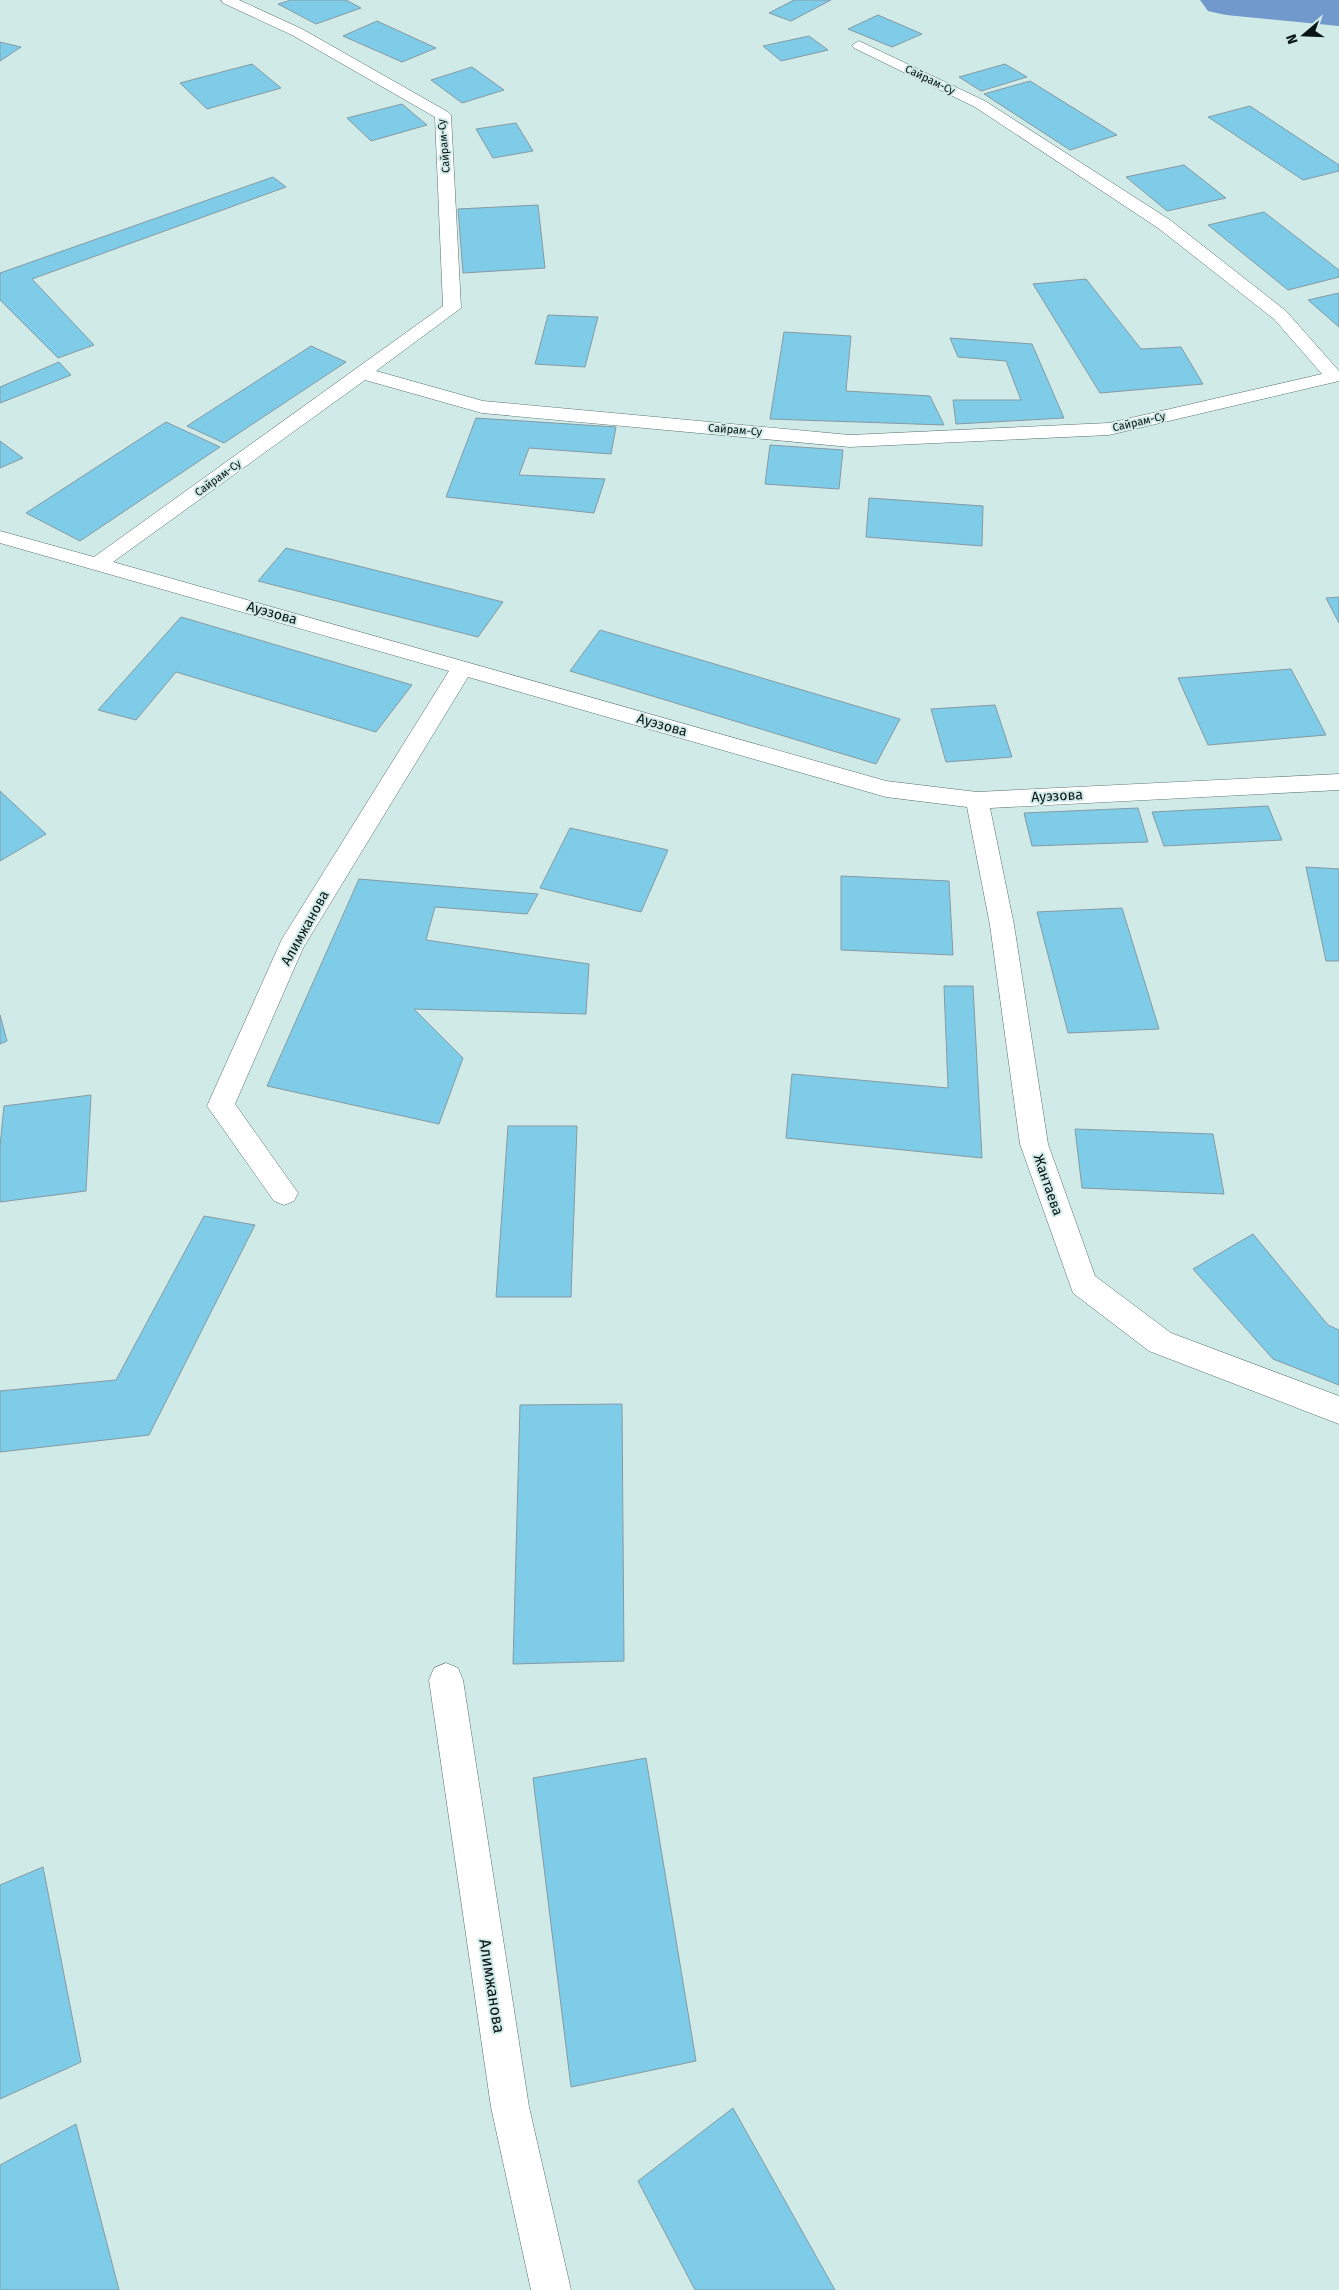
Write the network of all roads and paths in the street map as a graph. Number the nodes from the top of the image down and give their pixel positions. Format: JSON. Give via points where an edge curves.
{"nodes":[{"id":1,"x":228,"y":0,"type":"edge"},
{"id":2,"x":859,"y":46,"type":"dead end"},
{"id":3,"x":362,"y":373,"type":"junction"},
{"id":4,"x":0,"y":537,"type":"edge"},
{"id":5,"x":97,"y":564,"type":"junction"},
{"id":6,"x":462,"y":668,"type":"junction"},
{"id":7,"x":1339,"y":782,"type":"edge"},
{"id":8,"x":977,"y":800,"type":"junction"},
{"id":9,"x":284,"y":1193,"type":"dead end"},
{"id":10,"x":1339,"y":1410,"type":"edge"},
{"id":11,"x":446,"y":1680,"type":"dead end"},
{"id":12,"x":551,"y":2290,"type":"edge"}],
"edges":[{"from":1,"to":3,"type":"street","name":"Сайрам-Су","via":[[297,32],[443,116],[452,308]]},
{"from":2,"to":3,"type":"street","name":"Сайрам-Су","via":[[980,104],[1164,224],[1280,315],[1334,377],[1109,429],[850,441],[482,407]]},
{"from":3,"to":5,"type":"street","name":"Сайрам-Су"},
{"from":4,"to":5,"type":"street","name":"Ауэзова"},
{"from":5,"to":6,"type":"street","name":"Ауэзова"},
{"from":6,"to":8,"type":"street","name":"Ауэзова","via":[[886,789]]},
{"from":6,"to":9,"type":"street","name":"Алимжанова","via":[[291,946],[221,1106]]},
{"from":7,"to":8,"type":"street","name":"Ауэзова"},
{"from":8,"to":10,"type":"street","name":"Жантаева","via":[[1002,926],[1034,1144],[1083,1284],[1160,1342]]},
{"from":11,"to":12,"type":"street","name":"Алимжанова","via":[[510,2107]]}]}
